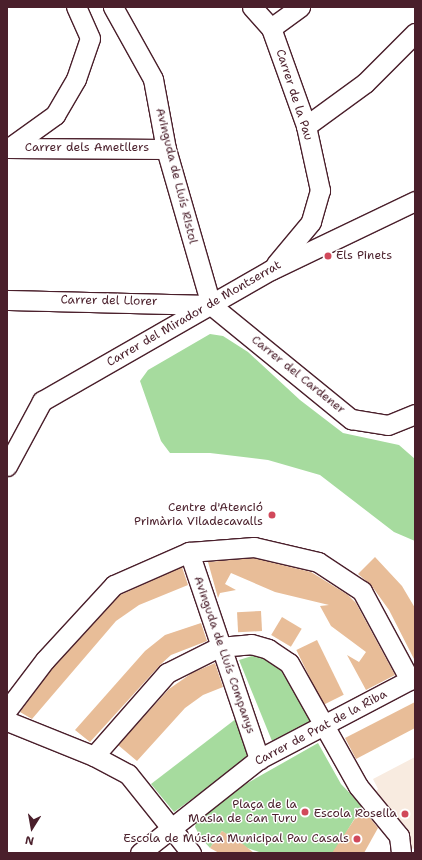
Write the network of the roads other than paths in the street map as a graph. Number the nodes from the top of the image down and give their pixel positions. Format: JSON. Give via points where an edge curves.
{"nodes":[{"id":1,"x":76,"y":7,"type":"edge"},
{"id":2,"x":113,"y":7,"type":"edge"},
{"id":3,"x":252,"y":7,"type":"edge"},
{"id":4,"x":300,"y":7,"type":"edge"},
{"id":5,"x":271,"y":28,"type":"junction"},
{"id":6,"x":415,"y":33,"type":"edge"},
{"id":7,"x":306,"y":126,"type":"junction"},
{"id":8,"x":8,"y":148,"type":"edge"},
{"id":9,"x":166,"y":149,"type":"junction"},
{"id":10,"x":415,"y":201,"type":"edge"},
{"id":11,"x":271,"y":270,"type":"junction"},
{"id":12,"x":7,"y":300,"type":"edge"},
{"id":13,"x":211,"y":305,"type":"junction"},
{"id":14,"x":415,"y":414,"type":"edge"},
{"id":15,"x":7,"y":466,"type":"edge"},
{"id":16,"x":189,"y":552,"type":"junction"},
{"id":17,"x":219,"y":647,"type":"junction"},
{"id":18,"x":413,"y":678,"type":"edge"},
{"id":19,"x":7,"y":710,"type":"edge"},
{"id":20,"x":7,"y":721,"type":"edge"},
{"id":21,"x":322,"y":726,"type":"junction"},
{"id":22,"x":94,"y":756,"type":"junction"},
{"id":23,"x":259,"y":759,"type":"junction"},
{"id":24,"x":173,"y":827,"type":"junction"},
{"id":25,"x":140,"y":853,"type":"edge"},
{"id":26,"x":191,"y":853,"type":"edge"},
{"id":27,"x":401,"y":853,"type":"edge"}],
"edges":[{"from":1,"to":8,"type":"street","via":[[90,38],[76,79],[55,115]]},
{"from":2,"to":9,"type":"street","name":"Avinguda de Lluís Ristol","via":[[152,79]]},
{"from":3,"to":5,"type":"street","name":"Carrer de la Pau"},
{"from":4,"to":5,"type":"street"},
{"from":5,"to":7,"type":"street","name":"Carrer de la Pau"},
{"from":6,"to":7,"type":"street","via":[[365,83]]},
{"from":7,"to":11,"type":"street","name":"Carrer de la Pau","via":[[317,174],[319,202],[311,222]]},
{"from":8,"to":9,"type":"street","name":"Carrer dels Ametllers"},
{"from":9,"to":13,"type":"street","name":"Avinguda de Lluís Ristol"},
{"from":10,"to":11,"type":"street","name":"Carrer del Mirador de Montserrat"},
{"from":11,"to":13,"type":"street","name":"Carrer del Mirador de Montserrat"},
{"from":12,"to":13,"type":"street","name":"Carrer del Llorer"},
{"from":13,"to":14,"type":"street","name":"Carrer del Cardener","via":[[351,419],[388,425]]},
{"from":13,"to":15,"type":"street","name":"Carrer del Mirador de Montserrat","via":[[42,401]]},
{"from":16,"to":17,"type":"street","name":"Avinguda de Lluís Companys"},
{"from":16,"to":18,"type":"street","via":[[254,547],[318,562],[362,591]]},
{"from":16,"to":19,"type":"street","via":[[114,585],[45,660]]},
{"from":17,"to":21,"type":"street","via":[[251,644],[278,654],[289,663]]},
{"from":17,"to":22,"type":"street","via":[[167,673]]},
{"from":17,"to":23,"type":"street","name":"Avinguda de Lluís Companys"},
{"from":18,"to":21,"type":"street","name":"Carrer de Prat de la Riba"},
{"from":20,"to":22,"type":"street"},
{"from":21,"to":23,"type":"street","name":"Carrer de Prat de la Riba"},
{"from":21,"to":27,"type":"street","via":[[358,786],[399,836]]},
{"from":22,"to":24,"type":"street","via":[[128,774]]},
{"from":23,"to":24,"type":"street","name":"Carrer de Prat de la Riba"},
{"from":24,"to":25,"type":"street","name":"Carrer de Prat de la Riba"},
{"from":24,"to":26,"type":"street"}]}
